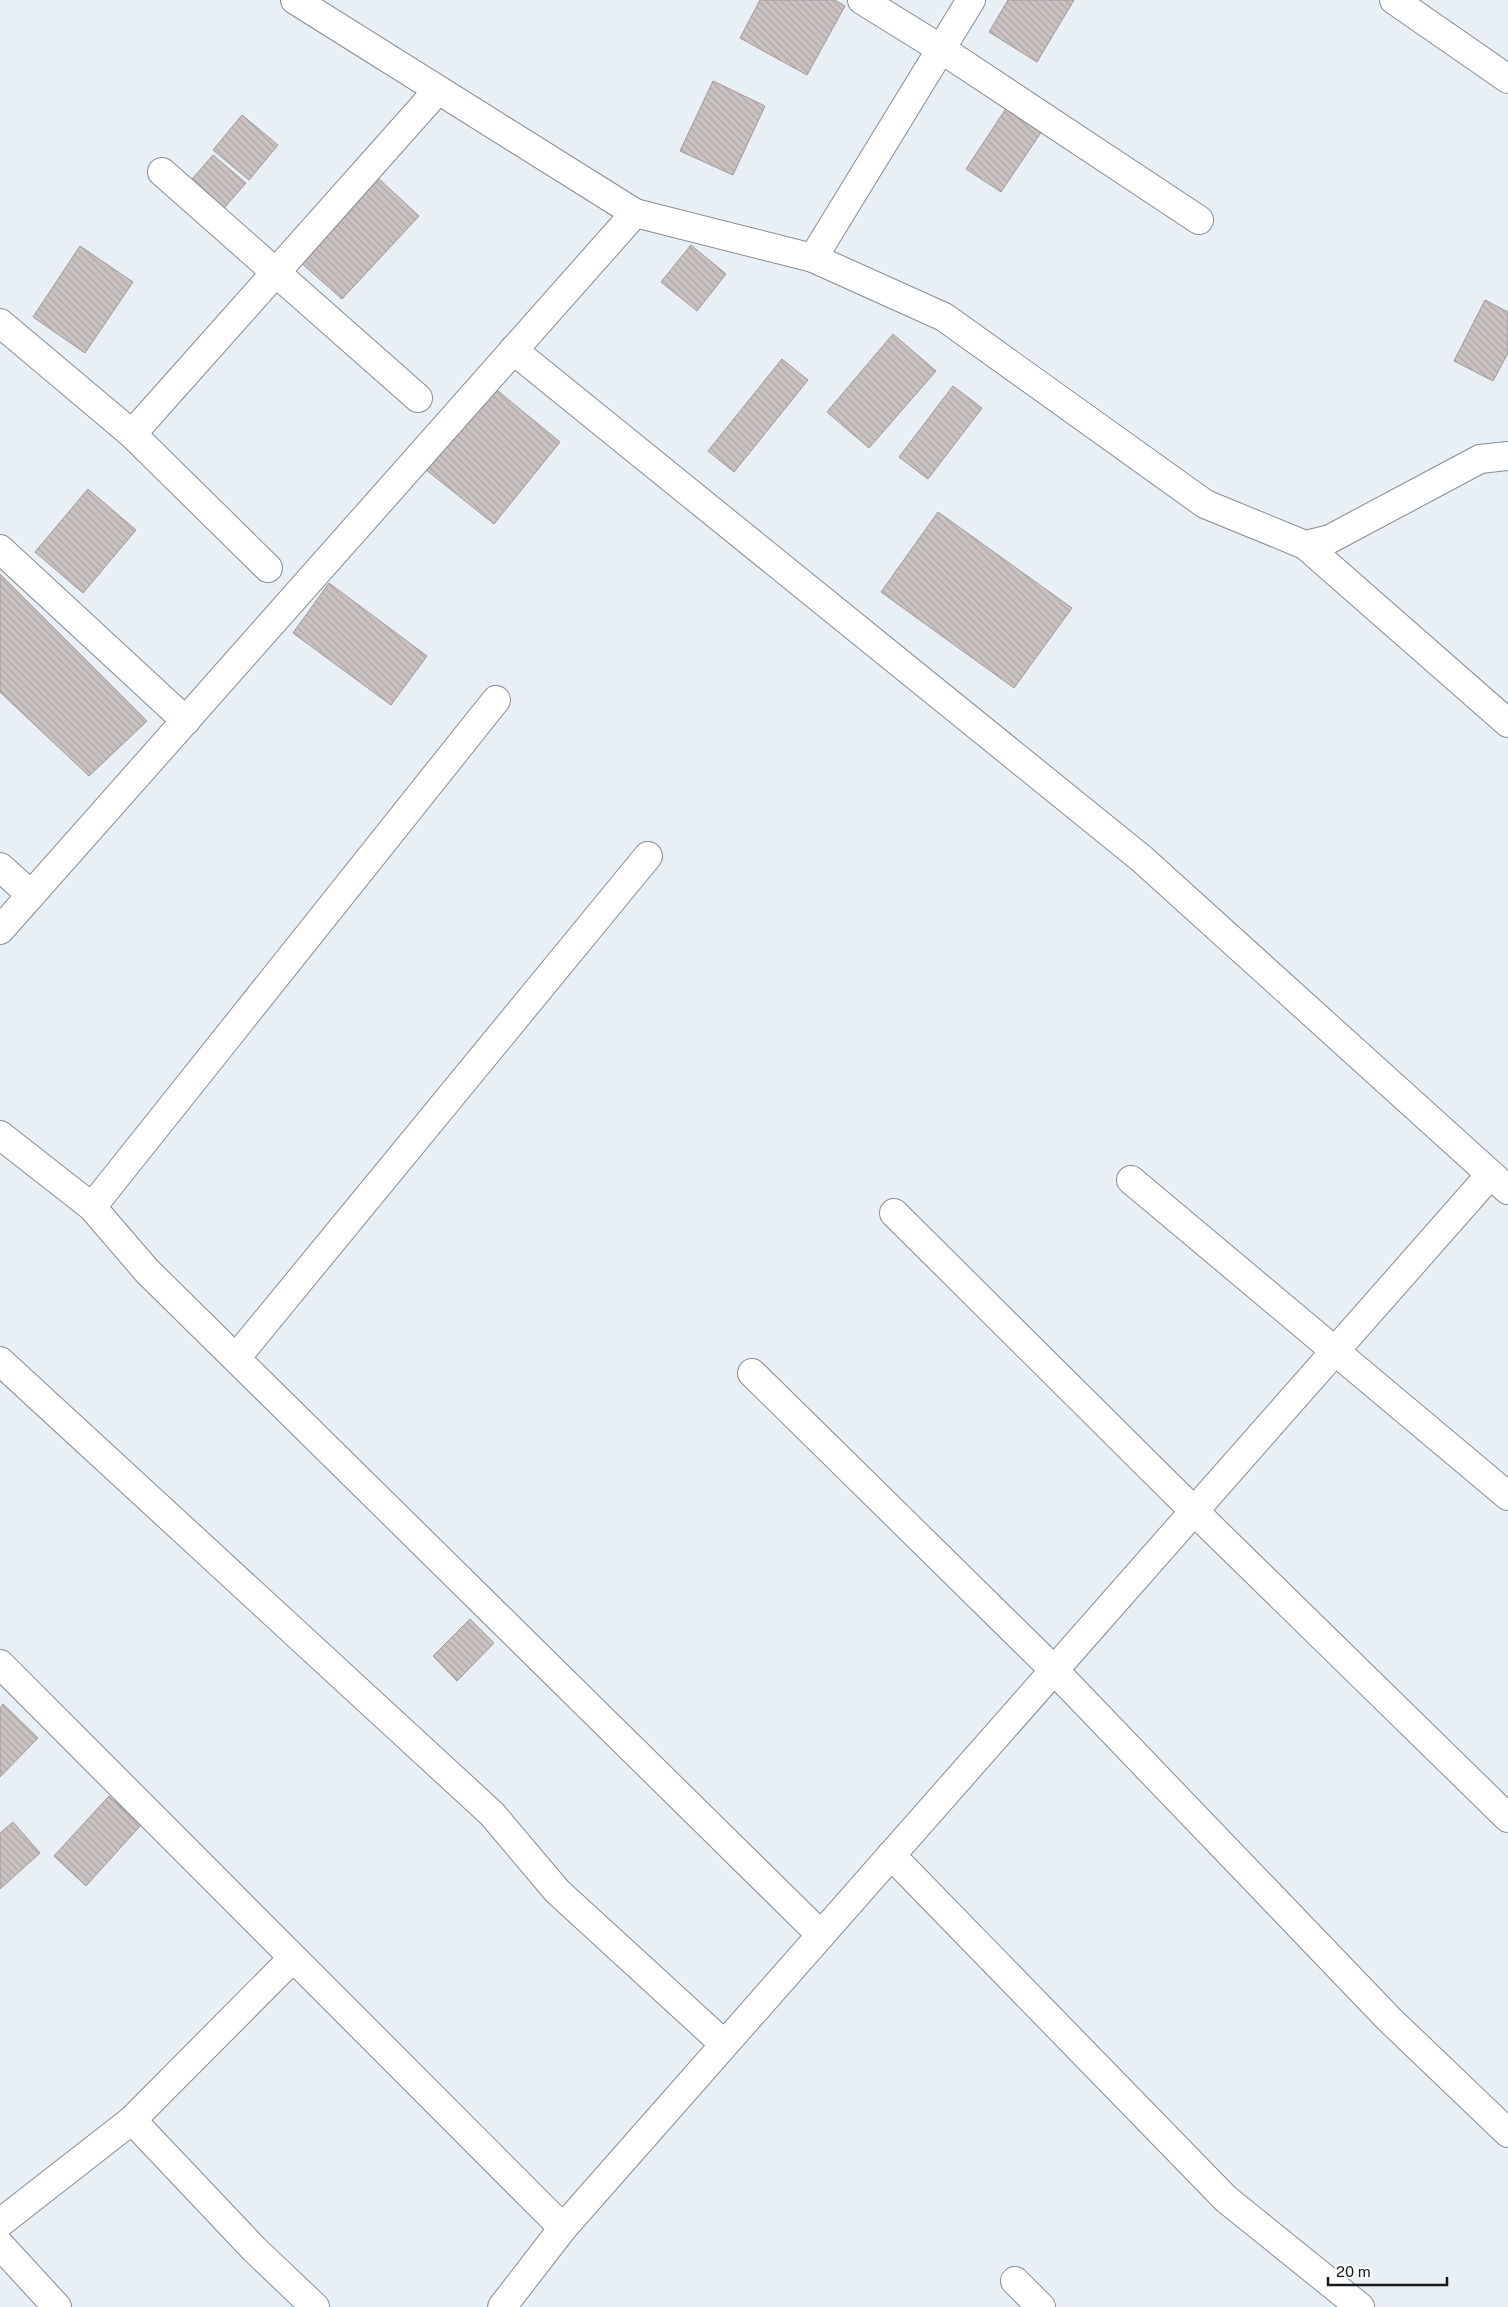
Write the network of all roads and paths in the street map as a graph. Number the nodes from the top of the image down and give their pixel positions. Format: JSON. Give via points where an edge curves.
{"nodes":[{"id":1,"x":295,"y":0,"type":"edge"},
{"id":2,"x":862,"y":0,"type":"edge"},
{"id":3,"x":971,"y":0,"type":"edge"},
{"id":4,"x":1394,"y":0,"type":"edge"},
{"id":5,"x":941,"y":49,"type":"junction"},
{"id":6,"x":1508,"y":79,"type":"edge"},
{"id":7,"x":438,"y":90,"type":"junction"},
{"id":8,"x":162,"y":172,"type":"dead end"},
{"id":9,"x":635,"y":213,"type":"junction"},
{"id":10,"x":1199,"y":220,"type":"dead end"},
{"id":11,"x":813,"y":258,"type":"junction"},
{"id":12,"x":276,"y":272,"type":"junction"},
{"id":13,"x":0,"y":323,"type":"edge"},
{"id":14,"x":513,"y":350,"type":"junction"},
{"id":15,"x":418,"y":398,"type":"dead end"},
{"id":16,"x":132,"y":434,"type":"junction"},
{"id":17,"x":1508,"y":456,"type":"edge"},
{"id":18,"x":1305,"y":545,"type":"junction"},
{"id":19,"x":0,"y":549,"type":"edge"},
{"id":20,"x":268,"y":568,"type":"dead end"},
{"id":21,"x":496,"y":700,"type":"dead end"},
{"id":22,"x":186,"y":721,"type":"junction"},
{"id":23,"x":1508,"y":723,"type":"edge"},
{"id":24,"x":648,"y":856,"type":"dead end"},
{"id":25,"x":0,"y":867,"type":"edge"},
{"id":26,"x":31,"y":895,"type":"junction"},
{"id":27,"x":0,"y":930,"type":"edge"},
{"id":28,"x":0,"y":1136,"type":"edge"},
{"id":29,"x":1131,"y":1180,"type":"dead end"},
{"id":30,"x":1499,"y":1183,"type":"edge"},
{"id":31,"x":92,"y":1207,"type":"junction"},
{"id":32,"x":894,"y":1213,"type":"dead end"},
{"id":33,"x":1335,"y":1351,"type":"junction"},
{"id":34,"x":236,"y":1358,"type":"junction"},
{"id":35,"x":0,"y":1361,"type":"edge"},
{"id":36,"x":752,"y":1373,"type":"dead end"},
{"id":37,"x":1508,"y":1496,"type":"edge"},
{"id":38,"x":1194,"y":1511,"type":"junction"},
{"id":39,"x":0,"y":1664,"type":"edge"},
{"id":40,"x":1054,"y":1670,"type":"junction"},
{"id":41,"x":1508,"y":1818,"type":"edge"},
{"id":42,"x":891,"y":1855,"type":"junction"},
{"id":43,"x":821,"y":1935,"type":"junction"},
{"id":44,"x":293,"y":1958,"type":"junction"},
{"id":45,"x":724,"y":2044,"type":"junction"},
{"id":46,"x":132,"y":2120,"type":"junction"},
{"id":47,"x":1508,"y":2133,"type":"edge"},
{"id":48,"x":0,"y":2222,"type":"edge"},
{"id":49,"x":563,"y":2228,"type":"junction"},
{"id":50,"x":0,"y":2245,"type":"edge"},
{"id":51,"x":1015,"y":2281,"type":"dead end"},
{"id":52,"x":57,"y":2307,"type":"edge"},
{"id":53,"x":315,"y":2307,"type":"edge"},
{"id":54,"x":502,"y":2307,"type":"edge"},
{"id":55,"x":1041,"y":2307,"type":"edge"},
{"id":56,"x":1360,"y":2307,"type":"edge"}],
"edges":[{"from":1,"to":7,"type":"street"},
{"from":2,"to":5,"type":"street"},
{"from":3,"to":5,"type":"street"},
{"from":4,"to":6,"type":"street"},
{"from":5,"to":10,"type":"street"},
{"from":5,"to":11,"type":"street"},
{"from":7,"to":9,"type":"street"},
{"from":7,"to":12,"type":"street"},
{"from":8,"to":12,"type":"street"},
{"from":9,"to":11,"type":"street"},
{"from":9,"to":14,"type":"street"},
{"from":11,"to":18,"type":"street","via":[[944,317],[1205,504]]},
{"from":12,"to":15,"type":"street"},
{"from":12,"to":16,"type":"street"},
{"from":13,"to":16,"type":"street"},
{"from":14,"to":22,"type":"street"},
{"from":14,"to":30,"type":"street","via":[[1142,859]]},
{"from":16,"to":20,"type":"street"},
{"from":17,"to":18,"type":"street","via":[[1480,459],[1330,539]]},
{"from":18,"to":23,"type":"street"},
{"from":19,"to":22,"type":"street"},
{"from":21,"to":31,"type":"street"},
{"from":22,"to":26,"type":"street"},
{"from":24,"to":34,"type":"street"},
{"from":25,"to":26,"type":"street"},
{"from":26,"to":27,"type":"street"},
{"from":28,"to":31,"type":"street"},
{"from":29,"to":33,"type":"street"},
{"from":30,"to":33,"type":"street"},
{"from":31,"to":34,"type":"street","via":[[147,1270]]},
{"from":32,"to":38,"type":"street"},
{"from":33,"to":37,"type":"street"},
{"from":33,"to":38,"type":"street"},
{"from":34,"to":43,"type":"street"},
{"from":35,"to":45,"type":"street","via":[[492,1814],[558,1891]]},
{"from":36,"to":40,"type":"street"},
{"from":38,"to":40,"type":"street"},
{"from":38,"to":41,"type":"street"},
{"from":39,"to":44,"type":"street"},
{"from":40,"to":42,"type":"street"},
{"from":40,"to":47,"type":"street","via":[[1388,2019]]},
{"from":42,"to":43,"type":"street"},
{"from":42,"to":56,"type":"street","via":[[1226,2199]]},
{"from":43,"to":45,"type":"street"},
{"from":44,"to":46,"type":"street"},
{"from":44,"to":49,"type":"street"},
{"from":45,"to":49,"type":"street"},
{"from":46,"to":48,"type":"street"},
{"from":46,"to":53,"type":"street","via":[[254,2249]]},
{"from":49,"to":54,"type":"street"},
{"from":50,"to":52,"type":"street"},
{"from":51,"to":55,"type":"street"}]}
